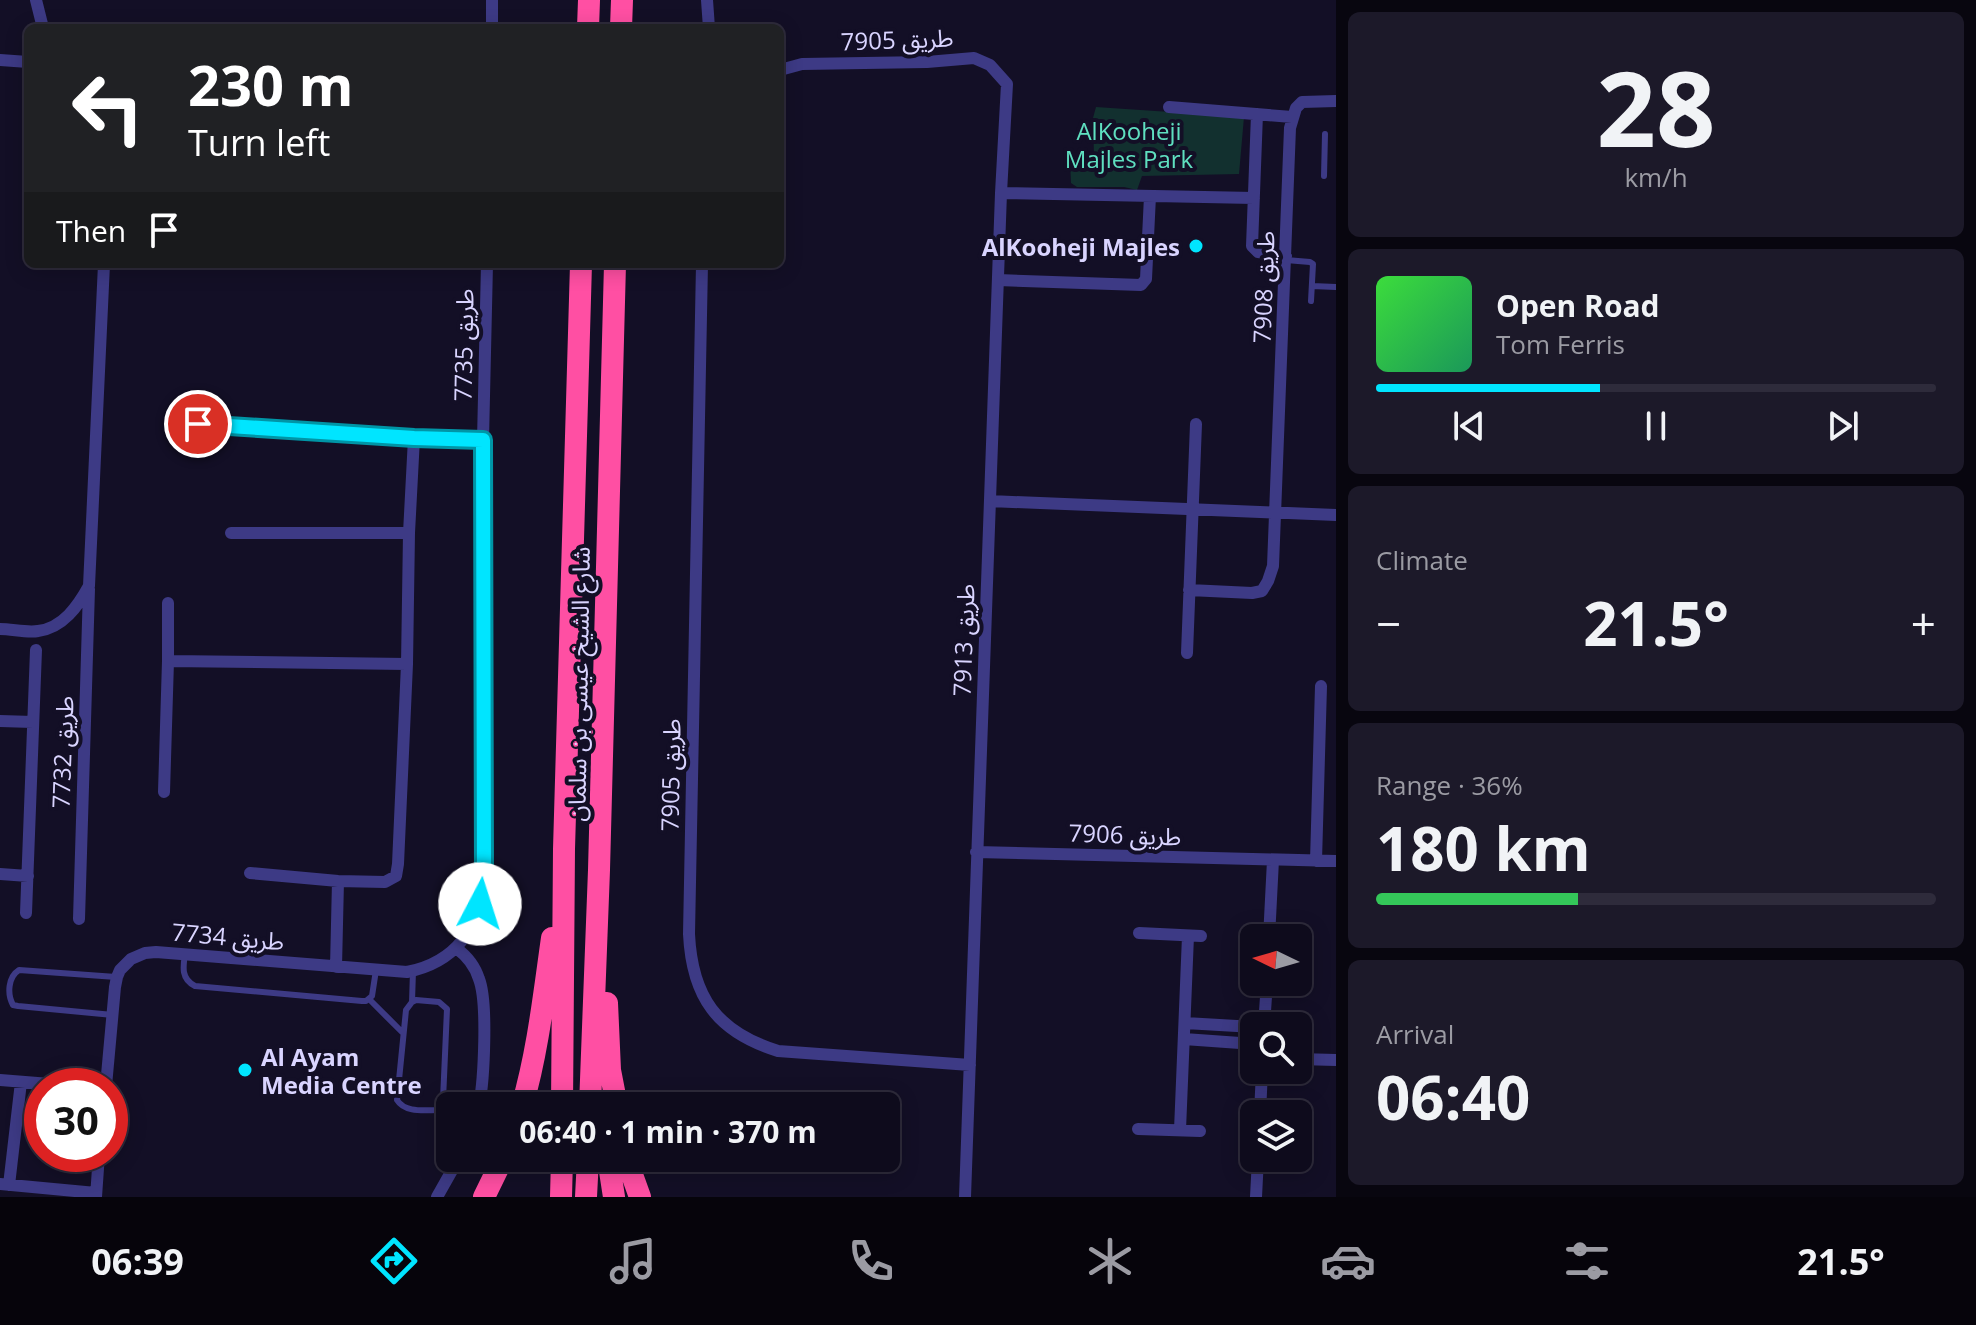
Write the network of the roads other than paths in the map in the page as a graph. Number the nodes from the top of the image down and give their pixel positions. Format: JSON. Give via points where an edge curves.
{"nodes":[{"id":1,"x":36,"y":0,"type":"edge"},
{"id":2,"x":492,"y":0,"type":"edge"},
{"id":3,"x":589,"y":0,"type":"edge"},
{"id":4,"x":622,"y":0,"type":"edge"},
{"id":5,"x":707,"y":0,"type":"edge"},
{"id":6,"x":42,"y":24,"type":"edge"},
{"id":7,"x":492,"y":24,"type":"edge"},
{"id":8,"x":588,"y":24,"type":"edge"},
{"id":9,"x":621,"y":24,"type":"edge"},
{"id":10,"x":709,"y":24,"type":"edge"},
{"id":11,"x":0,"y":60,"type":"edge"},
{"id":12,"x":24,"y":62,"type":"edge"},
{"id":13,"x":784,"y":69,"type":"edge"},
{"id":14,"x":1007,"y":84,"type":"joint"},
{"id":15,"x":1336,"y":101,"type":"edge"},
{"id":16,"x":1169,"y":107,"type":"dead end"},
{"id":17,"x":1257,"y":116,"type":"junction"},
{"id":18,"x":1292,"y":117,"type":"junction"},
{"id":19,"x":1325,"y":134,"type":"dead end"},
{"id":20,"x":1324,"y":158,"type":"junction"},
{"id":21,"x":1336,"y":158,"type":"edge"},
{"id":22,"x":1324,"y":176,"type":"dead end"},
{"id":23,"x":1001,"y":193,"type":"junction"},
{"id":24,"x":1150,"y":196,"type":"junction"},
{"id":25,"x":1254,"y":198,"type":"junction"},
{"id":26,"x":1286,"y":258,"type":"junction"},
{"id":27,"x":104,"y":268,"type":"edge"},
{"id":28,"x":487,"y":268,"type":"edge"},
{"id":29,"x":581,"y":268,"type":"edge"},
{"id":30,"x":615,"y":268,"type":"edge"},
{"id":31,"x":702,"y":268,"type":"edge"},
{"id":32,"x":998,"y":280,"type":"junction"},
{"id":33,"x":1312,"y":286,"type":"junction"},
{"id":34,"x":1336,"y":287,"type":"edge"},
{"id":35,"x":1311,"y":301,"type":"dead end"},
{"id":36,"x":198,"y":424,"type":"dead end"},
{"id":37,"x":1196,"y":424,"type":"dead end"},
{"id":38,"x":414,"y":438,"type":"junction"},
{"id":39,"x":483,"y":440,"type":"junction"},
{"id":40,"x":990,"y":501,"type":"junction"},
{"id":41,"x":1193,"y":508,"type":"junction"},
{"id":42,"x":1276,"y":512,"type":"junction"},
{"id":43,"x":1336,"y":515,"type":"edge"},
{"id":44,"x":231,"y":533,"type":"dead end"},
{"id":45,"x":409,"y":533,"type":"junction"},
{"id":46,"x":89,"y":586,"type":"junction"},
{"id":47,"x":1189,"y":590,"type":"junction"},
{"id":48,"x":168,"y":603,"type":"dead end"},
{"id":49,"x":0,"y":629,"type":"edge"},
{"id":50,"x":36,"y":650,"type":"dead end"},
{"id":51,"x":1187,"y":653,"type":"dead end"},
{"id":52,"x":168,"y":661,"type":"junction"},
{"id":53,"x":407,"y":664,"type":"junction"},
{"id":54,"x":1321,"y":686,"type":"dead end"},
{"id":55,"x":0,"y":721,"type":"edge"},
{"id":56,"x":33,"y":722,"type":"junction"},
{"id":57,"x":164,"y":792,"type":"dead end"},
{"id":58,"x":564,"y":849,"type":"junction"},
{"id":59,"x":976,"y":852,"type":"junction"},
{"id":60,"x":1273,"y":860,"type":"junction"},
{"id":61,"x":1316,"y":861,"type":"junction"},
{"id":62,"x":1336,"y":861,"type":"edge"},
{"id":63,"x":599,"y":870,"type":"junction"},
{"id":64,"x":250,"y":873,"type":"dead end"},
{"id":65,"x":0,"y":874,"type":"edge"},
{"id":66,"x":28,"y":876,"type":"junction"},
{"id":67,"x":338,"y":881,"type":"junction"},
{"id":68,"x":26,"y":913,"type":"dead end"},
{"id":69,"x":79,"y":919,"type":"dead end"},
{"id":70,"x":1270,"y":924,"type":"edge"},
{"id":71,"x":1139,"y":933,"type":"dead end"},
{"id":72,"x":456,"y":948,"type":"junction"},
{"id":73,"x":185,"y":954,"type":"junction"},
{"id":74,"x":336,"y":967,"type":"junction"},
{"id":75,"x":376,"y":970,"type":"junction"},
{"id":76,"x":410,"y":971,"type":"junction"},
{"id":77,"x":117,"y":977,"type":"junction"},
{"id":78,"x":369,"y":999,"type":"junction"},
{"id":79,"x":412,"y":1002,"type":"junction"},
{"id":80,"x":113,"y":1015,"type":"junction"},
{"id":81,"x":593,"y":1019,"type":"junction"},
{"id":82,"x":1185,"y":1023,"type":"junction"},
{"id":83,"x":1240,"y":1026,"type":"edge"},
{"id":84,"x":403,"y":1033,"type":"junction"},
{"id":85,"x":1184,"y":1039,"type":"junction"},
{"id":86,"x":1240,"y":1043,"type":"edge"},
{"id":87,"x":1312,"y":1059,"type":"edge"},
{"id":88,"x":1336,"y":1060,"type":"edge"},
{"id":89,"x":970,"y":1065,"type":"junction"},
{"id":90,"x":108,"y":1068,"type":"edge"},
{"id":91,"x":0,"y":1080,"type":"edge"},
{"id":92,"x":21,"y":1082,"type":"junction"},
{"id":93,"x":24,"y":1082,"type":"edge"},
{"id":94,"x":481,"y":1092,"type":"edge"},
{"id":95,"x":526,"y":1092,"type":"edge"},
{"id":96,"x":562,"y":1092,"type":"edge"},
{"id":97,"x":592,"y":1092,"type":"edge"},
{"id":98,"x":601,"y":1092,"type":"edge"},
{"id":99,"x":614,"y":1092,"type":"edge"},
{"id":100,"x":1138,"y":1129,"type":"dead end"},
{"id":101,"x":1180,"y":1130,"type":"junction"},
{"id":102,"x":1200,"y":1131,"type":"dead end"},
{"id":103,"x":98,"y":1172,"type":"edge"},
{"id":104,"x":451,"y":1172,"type":"edge"},
{"id":105,"x":496,"y":1172,"type":"edge"},
{"id":106,"x":561,"y":1172,"type":"edge"},
{"id":107,"x":587,"y":1172,"type":"edge"},
{"id":108,"x":597,"y":1172,"type":"edge"},
{"id":109,"x":610,"y":1172,"type":"edge"},
{"id":110,"x":631,"y":1172,"type":"edge"},
{"id":111,"x":1257,"y":1172,"type":"edge"},
{"id":112,"x":4,"y":1185,"type":"edge"},
{"id":113,"x":96,"y":1195,"type":"edge"},
{"id":114,"x":437,"y":1197,"type":"edge"},
{"id":115,"x":484,"y":1197,"type":"edge"},
{"id":116,"x":559,"y":1197,"type":"edge"},
{"id":117,"x":586,"y":1197,"type":"edge"},
{"id":118,"x":598,"y":1197,"type":"edge"},
{"id":119,"x":614,"y":1197,"type":"edge"},
{"id":120,"x":640,"y":1197,"type":"edge"},
{"id":121,"x":965,"y":1197,"type":"edge"},
{"id":122,"x":1256,"y":1197,"type":"edge"}],
"edges":[{"from":1,"to":6,"type":"street"},
{"from":2,"to":7,"type":"street"},
{"from":3,"to":8,"type":"highway"},
{"from":4,"to":9,"type":"highway"},
{"from":5,"to":10,"type":"street"},
{"from":11,"to":12,"type":"street"},
{"from":13,"to":14,"type":"street","name":"طريق 7905","via":[[974,58],[990,65]]},
{"from":14,"to":23,"type":"street","name":"طريق 7913"},
{"from":15,"to":18,"type":"street","via":[[1302,102]]},
{"from":16,"to":17,"type":"street"},
{"from":17,"to":18,"type":"street"},
{"from":17,"to":25,"type":"street"},
{"from":18,"to":26,"type":"street","name":"طريق 7908"},
{"from":19,"to":20,"type":"lane"},
{"from":20,"to":21,"type":"lane"},
{"from":20,"to":22,"type":"lane"},
{"from":23,"to":24,"type":"street"},
{"from":23,"to":32,"type":"street","name":"طريق 7913"},
{"from":24,"to":25,"type":"street"},
{"from":24,"to":32,"type":"street","via":[[1147,276],[1141,285]]},
{"from":25,"to":26,"type":"street","via":[[1252,246]]},
{"from":26,"to":33,"type":"lane","via":[[1312,263]]},
{"from":26,"to":42,"type":"street","name":"طريق 7908"},
{"from":27,"to":46,"type":"street"},
{"from":28,"to":39,"type":"street","name":"طريق 7735"},
{"from":29,"to":58,"type":"highway","name":"شارع الشيخ عيسى بن سلمان"},
{"from":30,"to":63,"type":"highway","name":"شارع الشيخ عيسى بن سلمان"},
{"from":31,"to":89,"type":"street","name":"طريق 7905","via":[[689,934],[696,979],[705,1000],[736,1033],[778,1051]]},
{"from":32,"to":40,"type":"street","name":"طريق 7913"},
{"from":33,"to":34,"type":"lane"},
{"from":33,"to":35,"type":"lane"},
{"from":36,"to":38,"type":"street"},
{"from":37,"to":41,"type":"street"},
{"from":38,"to":39,"type":"street"},
{"from":38,"to":45,"type":"street"},
{"from":39,"to":72,"type":"street","name":"طريق 7735","via":[[484,879],[476,916]]},
{"from":40,"to":41,"type":"street"},
{"from":40,"to":59,"type":"street","name":"طريق 7913"},
{"from":41,"to":42,"type":"street"},
{"from":41,"to":47,"type":"street"},
{"from":42,"to":43,"type":"street"},
{"from":42,"to":47,"type":"street","name":"طريق 7908","via":[[1273,566],[1262,591]]},
{"from":44,"to":45,"type":"street"},
{"from":45,"to":53,"type":"street"},
{"from":46,"to":49,"type":"street","via":[[62,621],[40,631]]},
{"from":46,"to":69,"type":"street","name":"طريق 7732"},
{"from":47,"to":51,"type":"street"},
{"from":48,"to":52,"type":"street"},
{"from":50,"to":56,"type":"street"},
{"from":52,"to":53,"type":"street"},
{"from":52,"to":57,"type":"street"},
{"from":53,"to":67,"type":"street","via":[[396,876],[385,882]]},
{"from":54,"to":61,"type":"street"},
{"from":55,"to":56,"type":"street"},
{"from":56,"to":66,"type":"street"},
{"from":58,"to":95,"type":"highway"},
{"from":58,"to":96,"type":"highway","name":"شارع الشيخ عيسى بن سلمان"},
{"from":59,"to":60,"type":"street","name":"طريق 7906"},
{"from":59,"to":89,"type":"street","name":"طريق 7913"},
{"from":60,"to":61,"type":"street","name":"طريق 7906"},
{"from":60,"to":70,"type":"street"},
{"from":61,"to":62,"type":"street","name":"طريق 7906"},
{"from":63,"to":81,"type":"highway","name":"شارع الشيخ عيسى بن سلمان"},
{"from":63,"to":99,"type":"highway"},
{"from":64,"to":67,"type":"street"},
{"from":65,"to":66,"type":"street"},
{"from":66,"to":68,"type":"street"},
{"from":67,"to":74,"type":"street"},
{"from":71,"to":82,"type":"street","via":[[1194,936]]},
{"from":72,"to":76,"type":"street","name":"طريق 7735","via":[[434,964]]},
{"from":72,"to":94,"type":"street","via":[[476,972],[483,997]]},
{"from":73,"to":74,"type":"street","name":"طريق 7734"},
{"from":73,"to":77,"type":"street","name":"طريق 7734","via":[[138,955]]},
{"from":73,"to":78,"type":"lane","via":[[184,976],[195,986]]},
{"from":74,"to":75,"type":"street","name":"طريق 7734"},
{"from":75,"to":76,"type":"street","name":"طريق 7734"},
{"from":75,"to":78,"type":"lane"},
{"from":76,"to":79,"type":"lane"},
{"from":77,"to":80,"type":"street"},
{"from":77,"to":80,"type":"lane","via":[[19,970],[11,978],[13,1005]]},
{"from":78,"to":84,"type":"lane"},
{"from":79,"to":84,"type":"lane"},
{"from":79,"to":84,"type":"lane","via":[[439,1002],[447,1009],[443,1104],[438,1110],[399,1104]]},
{"from":80,"to":90,"type":"street"},
{"from":81,"to":97,"type":"highway","name":"شارع الشيخ عيسى بن سلمان"},
{"from":81,"to":98,"type":"highway"},
{"from":82,"to":83,"type":"street"},
{"from":82,"to":85,"type":"street"},
{"from":85,"to":86,"type":"street"},
{"from":85,"to":101,"type":"street"},
{"from":87,"to":88,"type":"street"},
{"from":89,"to":121,"type":"street","name":"طريق 7913"},
{"from":91,"to":92,"type":"street"},
{"from":92,"to":93,"type":"street"},
{"from":92,"to":112,"type":"street"},
{"from":100,"to":101,"type":"street"},
{"from":101,"to":102,"type":"street"},
{"from":103,"to":113,"type":"street"},
{"from":104,"to":114,"type":"street"},
{"from":105,"to":115,"type":"highway"},
{"from":106,"to":116,"type":"highway"},
{"from":107,"to":117,"type":"highway"},
{"from":108,"to":118,"type":"highway"},
{"from":109,"to":119,"type":"highway"},
{"from":110,"to":120,"type":"highway"},
{"from":111,"to":122,"type":"street"},
{"from":112,"to":113,"type":"street"}]}
